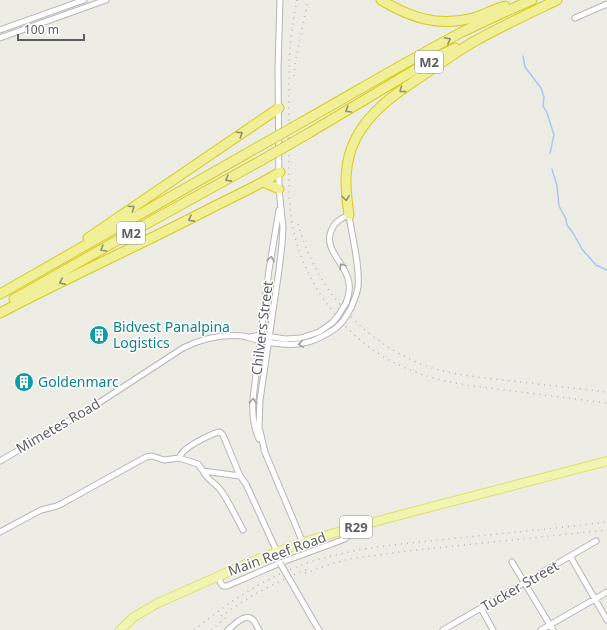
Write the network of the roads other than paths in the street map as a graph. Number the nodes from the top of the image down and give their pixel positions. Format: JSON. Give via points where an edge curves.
{"nodes":[{"id":1,"x":84,"y":0,"type":"edge"},
{"id":2,"x":106,"y":0,"type":"edge"},
{"id":3,"x":280,"y":0,"type":"edge"},
{"id":4,"x":381,"y":0,"type":"edge"},
{"id":5,"x":522,"y":0,"type":"edge"},
{"id":6,"x":532,"y":0,"type":"edge"},
{"id":7,"x":556,"y":0,"type":"edge"},
{"id":8,"x":607,"y":4,"type":"edge"},
{"id":9,"x":575,"y":18,"type":"dead end"},
{"id":10,"x":0,"y":30,"type":"edge"},
{"id":11,"x":0,"y":38,"type":"edge"},
{"id":12,"x":279,"y":108,"type":"junction"},
{"id":13,"x":280,"y":172,"type":"junction"},
{"id":14,"x":263,"y":182,"type":"junction"},
{"id":15,"x":279,"y":189,"type":"junction"},
{"id":16,"x":280,"y":202,"type":"junction"},
{"id":17,"x":349,"y":215,"type":"junction"},
{"id":18,"x":43,"y":269,"type":"junction"},
{"id":19,"x":0,"y":294,"type":"edge"},
{"id":20,"x":0,"y":307,"type":"edge"},
{"id":21,"x":0,"y":313,"type":"edge"},
{"id":22,"x":269,"y":336,"type":"junction"},
{"id":23,"x":261,"y":338,"type":"junction"},
{"id":24,"x":268,"y":342,"type":"junction"},
{"id":25,"x":265,"y":452,"type":"junction"},
{"id":26,"x":179,"y":458,"type":"junction"},
{"id":27,"x":0,"y":460,"type":"edge"},
{"id":28,"x":607,"y":461,"type":"edge"},
{"id":29,"x":203,"y":471,"type":"junction"},
{"id":30,"x":240,"y":476,"type":"junction"},
{"id":31,"x":348,"y":529,"type":"junction"},
{"id":32,"x":243,"y":530,"type":"dead end"},
{"id":33,"x":0,"y":532,"type":"edge"},
{"id":34,"x":596,"y":541,"type":"dead end"},
{"id":35,"x":303,"y":543,"type":"junction"},
{"id":36,"x":277,"y":552,"type":"junction"},
{"id":37,"x":570,"y":556,"type":"junction"},
{"id":38,"x":280,"y":562,"type":"junction"},
{"id":39,"x":512,"y":562,"type":"dead end"},
{"id":40,"x":220,"y":576,"type":"junction"},
{"id":41,"x":524,"y":583,"type":"junction"},
{"id":42,"x":607,"y":592,"type":"edge"},
{"id":43,"x":595,"y":599,"type":"junction"},
{"id":44,"x":481,"y":608,"type":"junction"},
{"id":45,"x":607,"y":620,"type":"edge"},
{"id":46,"x":550,"y":625,"type":"junction"},
{"id":47,"x":120,"y":630,"type":"edge"},
{"id":48,"x":228,"y":630,"type":"edge"},
{"id":49,"x":259,"y":630,"type":"edge"},
{"id":50,"x":319,"y":630,"type":"edge"},
{"id":51,"x":443,"y":630,"type":"edge"},
{"id":52,"x":493,"y":630,"type":"edge"},
{"id":53,"x":541,"y":630,"type":"edge"},
{"id":54,"x":553,"y":630,"type":"edge"}],
"edges":[{"from":1,"to":10,"type":"street"},
{"from":2,"to":11,"type":"street"},
{"from":3,"to":12,"type":"street","name":"Chilvers Street"},
{"from":4,"to":5,"type":"highway","via":[[399,11],[416,17],[445,22],[473,18]]},
{"from":18,"to":6,"type":"highway","number":"M2","one_way":true,"bridge":true,"via":[[437,46]]},
{"from":7,"to":17,"type":"highway","one_way":true,"via":[[476,41],[406,86],[370,117],[355,139],[349,154],[345,183]]},
{"from":7,"to":20,"type":"highway","number":"M2","one_way":true,"bridge":true,"via":[[433,59],[262,160]]},
{"from":8,"to":9,"type":"street"},
{"from":12,"to":13,"type":"street","name":"Chilvers Street"},
{"from":18,"to":12,"type":"highway","one_way":true},
{"from":13,"to":14,"type":"highway"},
{"from":13,"to":15,"type":"street","name":"Chilvers Street"},
{"from":14,"to":15,"type":"highway"},
{"from":14,"to":21,"type":"highway","one_way":true},
{"from":15,"to":16,"type":"street","name":"Chilvers Street"},
{"from":16,"to":22,"type":"street","name":"Chilvers Street","via":[[282,244]]},
{"from":23,"to":16,"type":"street","name":"Chilvers Street","one_way":true},
{"from":22,"to":17,"type":"street","one_way":true,"bridge":true,"via":[[285,339],[306,337],[319,332],[338,316],[346,303],[349,291],[348,277],[331,249],[329,238],[335,223]]},
{"from":17,"to":24,"type":"street","name":"Mimetes Road","one_way":true,"bridge":true,"via":[[358,279],[357,292],[351,308],[336,328],[312,342],[289,345]]},
{"from":18,"to":19,"type":"highway","number":"M2"},
{"from":22,"to":23,"type":"street"},
{"from":22,"to":24,"type":"street","name":"Chilvers Street"},
{"from":23,"to":24,"type":"street","name":"Mimetes Road"},
{"from":25,"to":23,"type":"street","name":"Chilvers Street","one_way":true,"via":[[256,432],[252,413]]},
{"from":23,"to":27,"type":"street","name":"Mimetes Road","via":[[229,335],[196,341],[88,410]]},
{"from":24,"to":25,"type":"street","name":"Chilvers Street","via":[[259,418]]},
{"from":25,"to":35,"type":"street","name":"Chilvers Street"},
{"from":26,"to":29,"type":"street","via":[[198,464]]},
{"from":26,"to":30,"type":"street","via":[[184,450],[220,432]]},
{"from":26,"to":33,"type":"street","via":[[164,460],[146,457],[57,506],[41,510]]},
{"from":28,"to":31,"type":"main road","name":"Main Reef Road","number":"R29"},
{"from":29,"to":30,"type":"street"},
{"from":29,"to":32,"type":"street","via":[[222,492]]},
{"from":30,"to":36,"type":"street"},
{"from":31,"to":35,"type":"main road","name":"Main Reef Road","number":"R29"},
{"from":31,"to":38,"type":"street","via":[[345,540]]},
{"from":34,"to":37,"type":"street","name":"Tucker Street"},
{"from":35,"to":36,"type":"main road","name":"Main Reef Road","number":"R29"},
{"from":36,"to":40,"type":"main road","name":"Main Reef Road","number":"R29"},
{"from":37,"to":41,"type":"street","name":"Tucker Street"},
{"from":37,"to":43,"type":"street"},
{"from":38,"to":40,"type":"street","via":[[227,586],[221,585]]},
{"from":38,"to":50,"type":"street","bridge":true},
{"from":39,"to":41,"type":"street"},
{"from":40,"to":47,"type":"main road","name":"Main Reef Road","number":"R29","via":[[156,604],[134,617]]},
{"from":41,"to":44,"type":"street","name":"Tucker Street"},
{"from":41,"to":46,"type":"street"},
{"from":42,"to":43,"type":"street"},
{"from":43,"to":45,"type":"street"},
{"from":43,"to":46,"type":"street"},
{"from":44,"to":51,"type":"street","name":"Tucker Street"},
{"from":44,"to":52,"type":"street"},
{"from":46,"to":53,"type":"street"},
{"from":46,"to":54,"type":"street"},
{"from":48,"to":49,"type":"street","via":[[243,618],[253,620]]}]}
